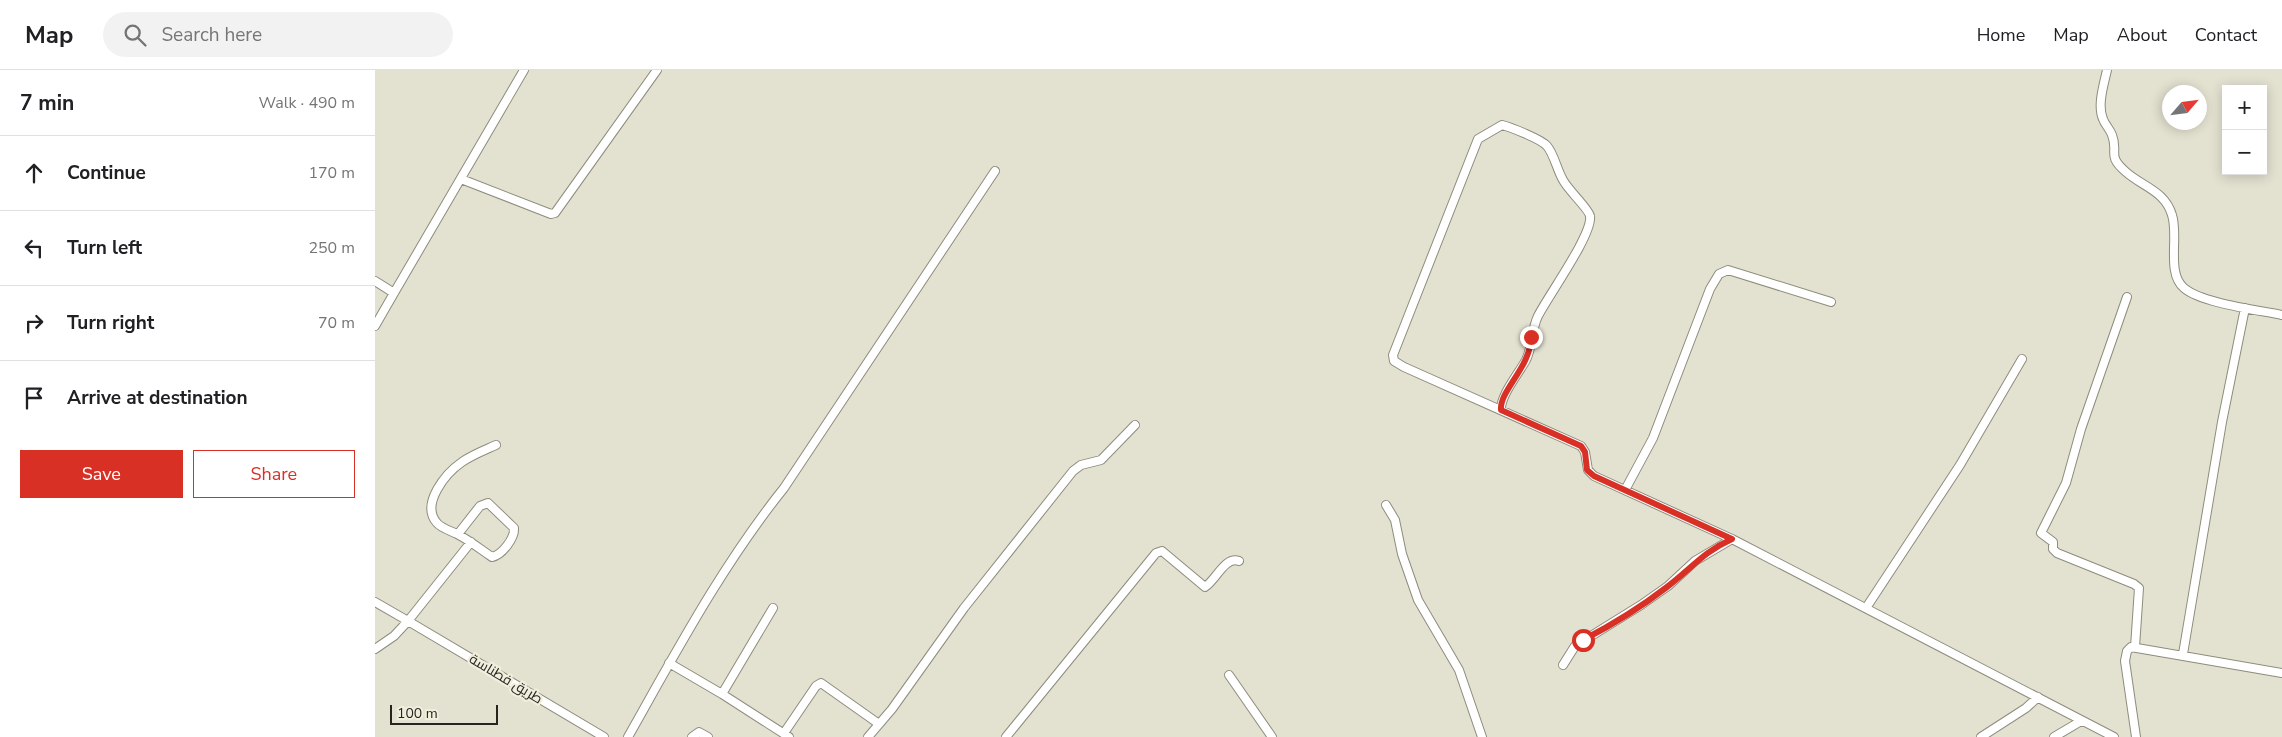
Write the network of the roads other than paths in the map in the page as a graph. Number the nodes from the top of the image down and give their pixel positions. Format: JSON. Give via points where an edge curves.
{"nodes":[{"id":1,"x":524,"y":70,"type":"edge"},
{"id":2,"x":657,"y":70,"type":"edge"},
{"id":3,"x":2107,"y":70,"type":"edge"},
{"id":4,"x":995,"y":170,"type":"dead end"},
{"id":5,"x":461,"y":178,"type":"junction"},
{"id":6,"x":375,"y":281,"type":"edge"},
{"id":7,"x":394,"y":293,"type":"junction"},
{"id":8,"x":2127,"y":297,"type":"dead end"},
{"id":9,"x":1831,"y":302,"type":"dead end"},
{"id":10,"x":2245,"y":308,"type":"junction"},
{"id":11,"x":2282,"y":315,"type":"edge"},
{"id":12,"x":375,"y":326,"type":"edge"},
{"id":13,"x":2022,"y":360,"type":"dead end"},
{"id":14,"x":1501,"y":410,"type":"junction"},
{"id":15,"x":1135,"y":425,"type":"dead end"},
{"id":16,"x":496,"y":445,"type":"dead end"},
{"id":17,"x":1625,"y":490,"type":"junction"},
{"id":18,"x":1386,"y":506,"type":"dead end"},
{"id":19,"x":458,"y":534,"type":"junction"},
{"id":20,"x":1732,"y":539,"type":"junction"},
{"id":21,"x":471,"y":542,"type":"junction"},
{"id":22,"x":1239,"y":561,"type":"dead end"},
{"id":23,"x":375,"y":602,"type":"edge"},
{"id":24,"x":773,"y":608,"type":"dead end"},
{"id":25,"x":1866,"y":608,"type":"junction"},
{"id":26,"x":408,"y":621,"type":"junction"},
{"id":27,"x":2135,"y":647,"type":"junction"},
{"id":28,"x":375,"y":649,"type":"edge"},
{"id":29,"x":2183,"y":654,"type":"junction"},
{"id":30,"x":669,"y":663,"type":"junction"},
{"id":31,"x":1563,"y":665,"type":"dead end"},
{"id":32,"x":2282,"y":673,"type":"edge"},
{"id":33,"x":1229,"y":675,"type":"dead end"},
{"id":34,"x":722,"y":694,"type":"junction"},
{"id":35,"x":2037,"y":697,"type":"junction"},
{"id":36,"x":2081,"y":721,"type":"junction"},
{"id":37,"x":879,"y":724,"type":"junction"},
{"id":38,"x":787,"y":735,"type":"edge"},
{"id":39,"x":604,"y":737,"type":"edge"},
{"id":40,"x":628,"y":737,"type":"edge"},
{"id":41,"x":692,"y":737,"type":"edge"},
{"id":42,"x":708,"y":737,"type":"edge"},
{"id":43,"x":868,"y":737,"type":"edge"},
{"id":44,"x":1006,"y":737,"type":"edge"},
{"id":45,"x":1272,"y":737,"type":"edge"},
{"id":46,"x":1482,"y":737,"type":"edge"},
{"id":47,"x":1981,"y":737,"type":"edge"},
{"id":48,"x":2054,"y":737,"type":"edge"},
{"id":49,"x":2114,"y":737,"type":"edge"},
{"id":50,"x":2136,"y":737,"type":"edge"}],
"edges":[{"from":1,"to":5,"type":"street"},
{"from":2,"to":5,"type":"street","via":[[555,213]]},
{"from":3,"to":10,"type":"street","via":[[2101,110],[2112,134],[2115,161],[2127,173],[2160,194],[2170,208],[2175,224],[2174,265],[2178,281],[2187,291],[2202,298]]},
{"from":4,"to":30,"type":"street","via":[[784,488],[762,514]]},
{"from":5,"to":7,"type":"street"},
{"from":6,"to":7,"type":"street"},
{"from":7,"to":12,"type":"street"},
{"from":8,"to":27,"type":"street","via":[[2081,429],[2066,483],[2041,533],[2053,542],[2057,553],[2139,588]]},
{"from":9,"to":17,"type":"street","via":[[1727,270],[1719,274],[1653,438]]},
{"from":10,"to":11,"type":"street"},
{"from":10,"to":29,"type":"street","via":[[2222,422]]},
{"from":13,"to":25,"type":"street","via":[[1960,465]]},
{"from":14,"to":14,"type":"street","via":[[1502,400],[1528,356],[1538,316],[1591,221],[1590,213],[1570,193],[1548,147],[1502,125],[1478,139],[1393,357],[1404,367]]},
{"from":14,"to":17,"type":"street","via":[[1581,446],[1591,473]]},
{"from":15,"to":37,"type":"street","via":[[1101,460],[1081,465],[1073,471],[964,608]]},
{"from":16,"to":19,"type":"street","via":[[462,462],[451,472],[431,505],[437,524]]},
{"from":17,"to":20,"type":"street"},
{"from":18,"to":46,"type":"street","via":[[1395,520],[1417,600],[1459,670]]},
{"from":19,"to":21,"type":"street"},
{"from":19,"to":21,"type":"street","via":[[484,503],[514,528],[513,536],[496,556],[492,557]]},
{"from":20,"to":25,"type":"street"},
{"from":20,"to":31,"type":"street","via":[[1695,561],[1641,605],[1575,646]]},
{"from":21,"to":26,"type":"street"},
{"from":22,"to":44,"type":"street","via":[[1228,562],[1205,587],[1162,551],[1156,553]]},
{"from":23,"to":26,"type":"street","name":"طريق فطناسة"},
{"from":24,"to":34,"type":"street"},
{"from":25,"to":35,"type":"street"},
{"from":26,"to":28,"type":"street"},
{"from":26,"to":39,"type":"street","name":"طريق فطناسة"},
{"from":27,"to":29,"type":"street"},
{"from":27,"to":50,"type":"street","via":[[2127,651],[2125,661]]},
{"from":29,"to":32,"type":"street"},
{"from":30,"to":34,"type":"street"},
{"from":30,"to":40,"type":"street"},
{"from":33,"to":45,"type":"street"},
{"from":34,"to":38,"type":"street"},
{"from":35,"to":36,"type":"street"},
{"from":35,"to":47,"type":"street","via":[[2026,708]]},
{"from":36,"to":48,"type":"street"},
{"from":36,"to":49,"type":"street"},
{"from":37,"to":38,"type":"street","via":[[821,683],[816,686]]},
{"from":37,"to":43,"type":"street"},
{"from":41,"to":42,"type":"street","via":[[699,732]]}]}
